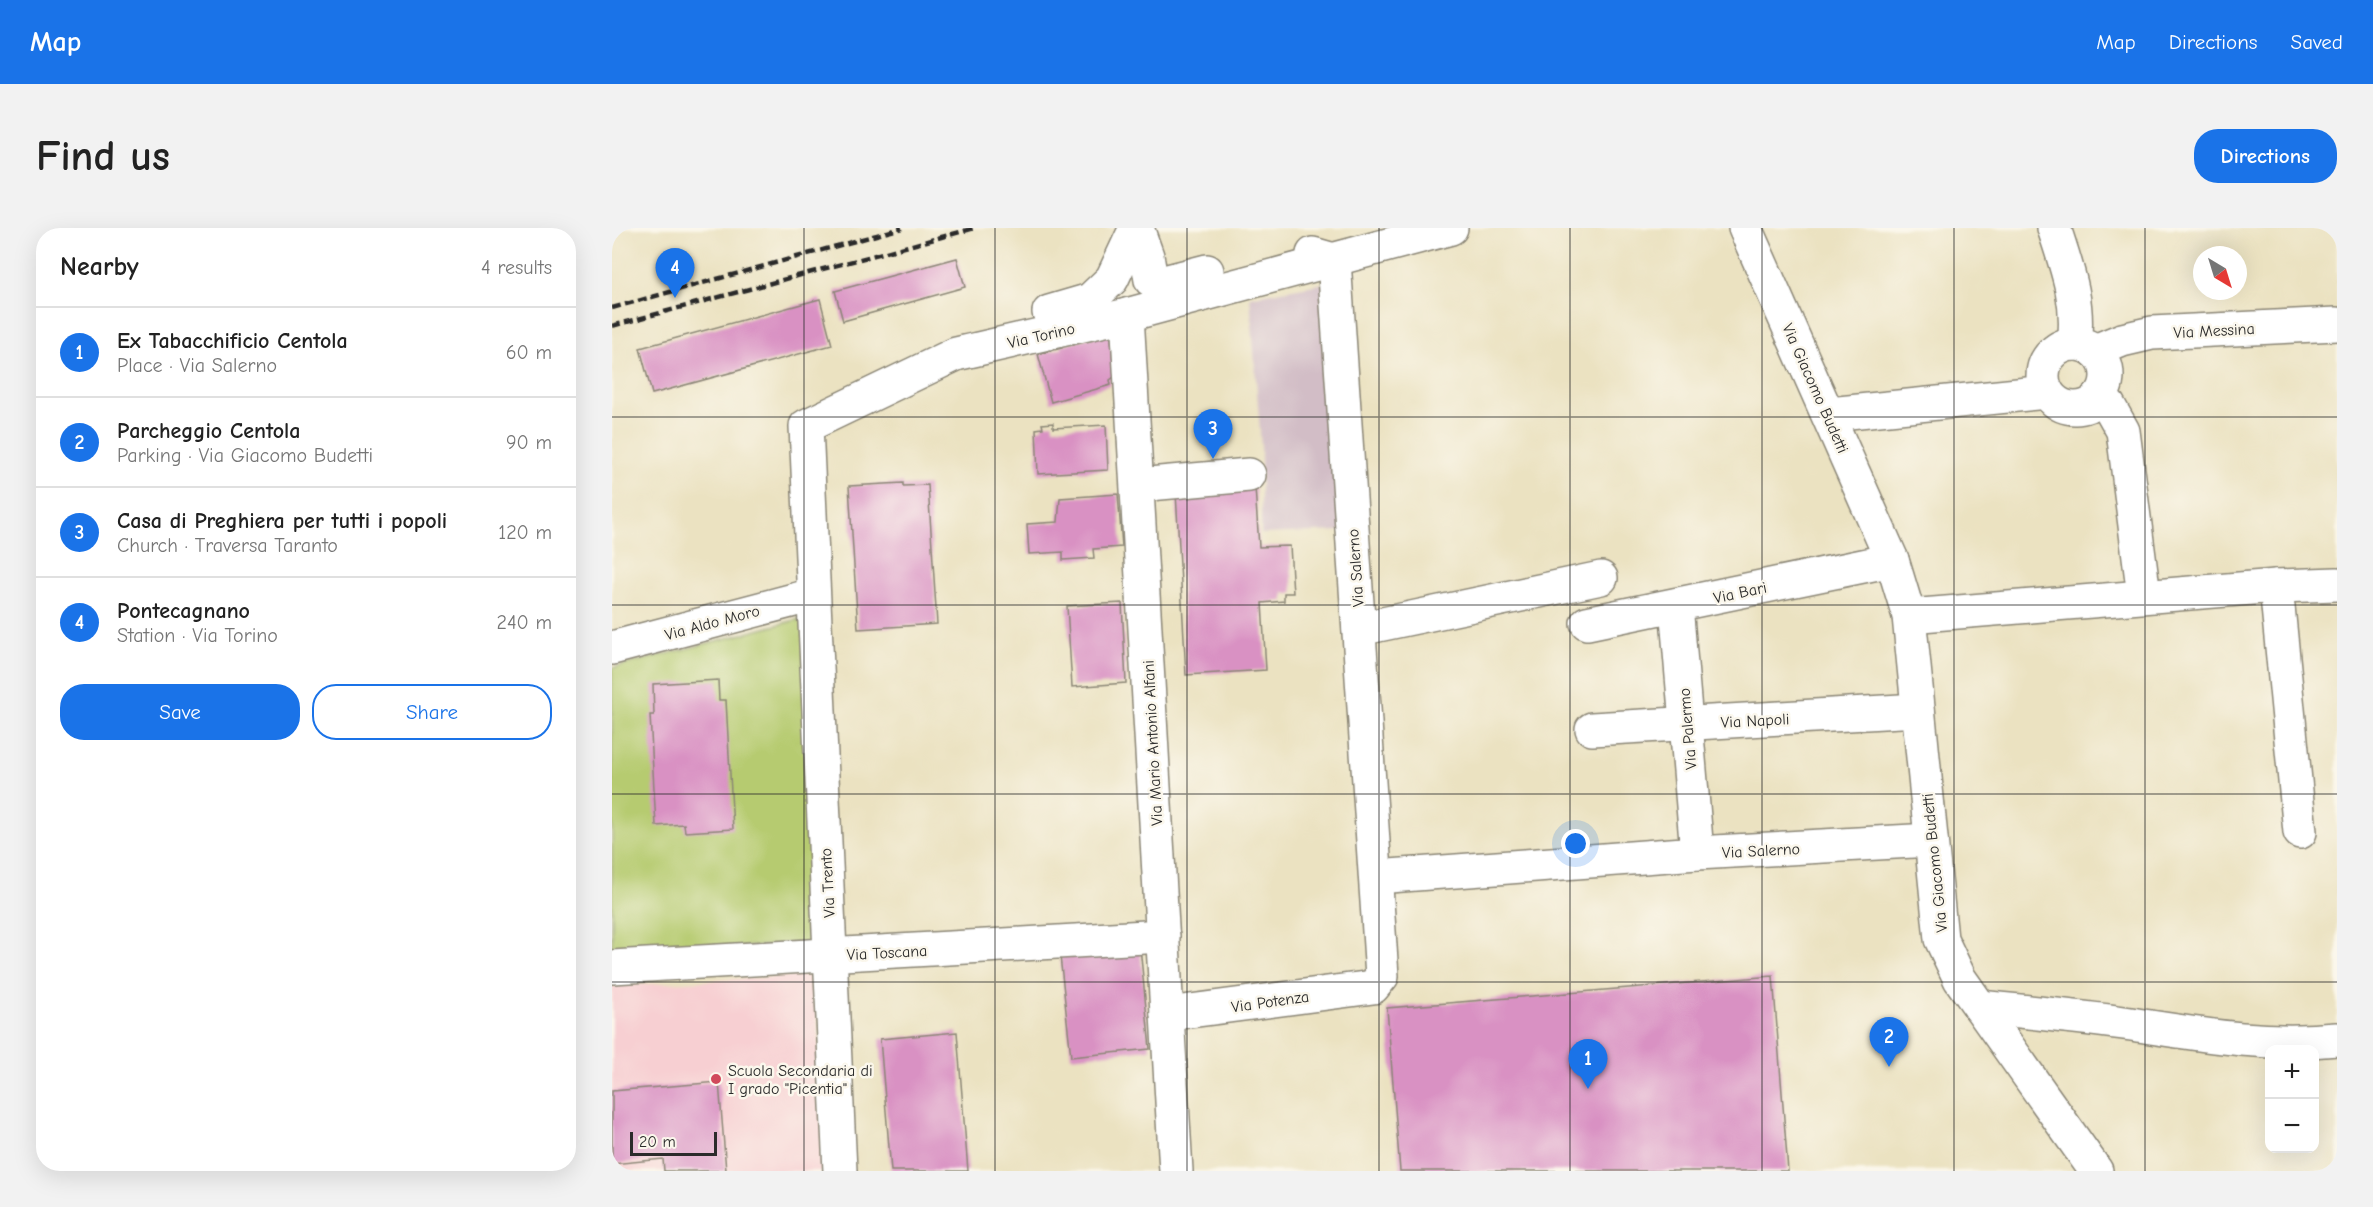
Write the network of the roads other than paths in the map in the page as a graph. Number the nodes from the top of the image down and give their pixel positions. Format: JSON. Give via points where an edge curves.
{"nodes":[{"id":1,"x":1136,"y":228,"type":"edge"},
{"id":2,"x":1451,"y":228,"type":"edge"},
{"id":3,"x":1745,"y":228,"type":"edge"},
{"id":4,"x":2054,"y":228,"type":"edge"},
{"id":5,"x":1334,"y":260,"type":"junction"},
{"id":6,"x":1126,"y":315,"type":"junction"},
{"id":7,"x":2337,"y":324,"type":"edge"},
{"id":8,"x":2085,"y":348,"type":"junction"},
{"id":9,"x":956,"y":354,"type":"junction"},
{"id":10,"x":2047,"y":392,"type":"junction"},
{"id":11,"x":2099,"y":397,"type":"junction"},
{"id":12,"x":1828,"y":414,"type":"junction"},
{"id":13,"x":1249,"y":475,"type":"dead end"},
{"id":14,"x":1138,"y":485,"type":"junction"},
{"id":15,"x":1892,"y":560,"type":"junction"},
{"id":16,"x":1601,"y":578,"type":"dead end"},
{"id":17,"x":2337,"y":584,"type":"edge"},
{"id":18,"x":2276,"y":586,"type":"junction"},
{"id":19,"x":813,"y":595,"type":"junction"},
{"id":20,"x":2144,"y":596,"type":"junction"},
{"id":21,"x":1676,"y":605,"type":"junction"},
{"id":22,"x":1909,"y":616,"type":"junction"},
{"id":23,"x":1587,"y":623,"type":"dead end"},
{"id":24,"x":1359,"y":629,"type":"junction"},
{"id":25,"x":612,"y":648,"type":"edge"},
{"id":26,"x":1918,"y":710,"type":"junction"},
{"id":27,"x":1686,"y":724,"type":"junction"},
{"id":28,"x":1592,"y":729,"type":"dead end"},
{"id":29,"x":2300,"y":832,"type":"dead end"},
{"id":30,"x":1930,"y":840,"type":"junction"},
{"id":31,"x":1698,"y":853,"type":"junction"},
{"id":32,"x":1376,"y":877,"type":"junction"},
{"id":33,"x":1163,"y":936,"type":"junction"},
{"id":34,"x":830,"y":955,"type":"junction"},
{"id":35,"x":612,"y":968,"type":"edge"},
{"id":36,"x":1373,"y":987,"type":"joint"},
{"id":37,"x":1980,"y":1007,"type":"junction"},
{"id":38,"x":1167,"y":1014,"type":"junction"},
{"id":39,"x":2337,"y":1039,"type":"edge"},
{"id":40,"x":840,"y":1171,"type":"edge"},
{"id":41,"x":1176,"y":1171,"type":"edge"},
{"id":42,"x":2096,"y":1171,"type":"edge"}],
"edges":[{"from":1,"to":5,"type":"street","via":[[1147,256],[1150,280],[1164,282],[1256,259],[1305,252]]},
{"from":1,"to":9,"type":"street","via":[[1112,279],[1090,300],[1004,325]]},
{"from":2,"to":5,"type":"street","name":"Via Torino"},
{"from":3,"to":12,"type":"street","name":"Via Giacomo Budetti"},
{"from":4,"to":8,"type":"street","via":[[2074,289],[2077,322]]},
{"from":5,"to":6,"type":"street","name":"Via Torino"},
{"from":5,"to":24,"type":"street","name":"Via Salerno"},
{"from":6,"to":9,"type":"street","name":"Via Torino"},
{"from":6,"to":14,"type":"street","name":"Via Mario Antonio Alfani"},
{"from":7,"to":8,"type":"street","name":"Via Messina","via":[[2152,333]]},
{"from":8,"to":10,"type":"street","name":"Via Messina","via":[[2064,346],[2047,360],[2043,382]]},
{"from":8,"to":11,"type":"street","via":[[2102,359],[2107,378]]},
{"from":9,"to":19,"type":"street","name":"Via Torino","via":[[806,426]]},
{"from":10,"to":11,"type":"street","via":[[2053,400],[2072,408],[2082,408]]},
{"from":10,"to":12,"type":"street"},
{"from":11,"to":20,"type":"street","via":[[2123,431]]},
{"from":12,"to":15,"type":"street","name":"Via Giacomo Budetti"},
{"from":13,"to":14,"type":"street"},
{"from":14,"to":33,"type":"street","name":"Via Mario Antonio Alfani"},
{"from":15,"to":21,"type":"street","name":"Via Bari"},
{"from":15,"to":22,"type":"street","name":"Via Giacomo Budetti"},
{"from":16,"to":24,"type":"street"},
{"from":17,"to":18,"type":"street"},
{"from":18,"to":20,"type":"street"},
{"from":18,"to":29,"type":"street"},
{"from":19,"to":25,"type":"street","name":"Via Aldo Moro"},
{"from":19,"to":34,"type":"street","name":"Via Trento"},
{"from":20,"to":22,"type":"street"},
{"from":21,"to":23,"type":"street","name":"Via Bari"},
{"from":21,"to":27,"type":"street","name":"Via Palermo"},
{"from":22,"to":26,"type":"street","name":"Via Giacomo Budetti"},
{"from":24,"to":32,"type":"street","name":"Via Salerno"},
{"from":26,"to":27,"type":"street","name":"Via Napoli"},
{"from":26,"to":30,"type":"street","name":"Via Giacomo Budetti"},
{"from":27,"to":28,"type":"street","name":"Via Napoli"},
{"from":27,"to":31,"type":"street","name":"Via Palermo"},
{"from":30,"to":31,"type":"street","name":"Via Salerno"},
{"from":30,"to":37,"type":"street","name":"Via Giacomo Budetti","via":[[1941,939],[1960,979]]},
{"from":31,"to":32,"type":"street","name":"Via Salerno"},
{"from":32,"to":36,"type":"street","name":"Via Salerno","via":[[1382,976]]},
{"from":33,"to":34,"type":"street","name":"Via Toscana"},
{"from":33,"to":38,"type":"street","name":"Via Mario Antonio Alfani"},
{"from":34,"to":35,"type":"street","name":"Via Toscana"},
{"from":34,"to":40,"type":"street","name":"Via Trento"},
{"from":36,"to":38,"type":"street","name":"Via Potenza"},
{"from":37,"to":39,"type":"street","via":[[2233,1040],[2293,1043]]},
{"from":37,"to":42,"type":"street","name":"Via Giacomo Budetti"},
{"from":38,"to":41,"type":"street","name":"Via Mario Antonio Alfani"}]}
